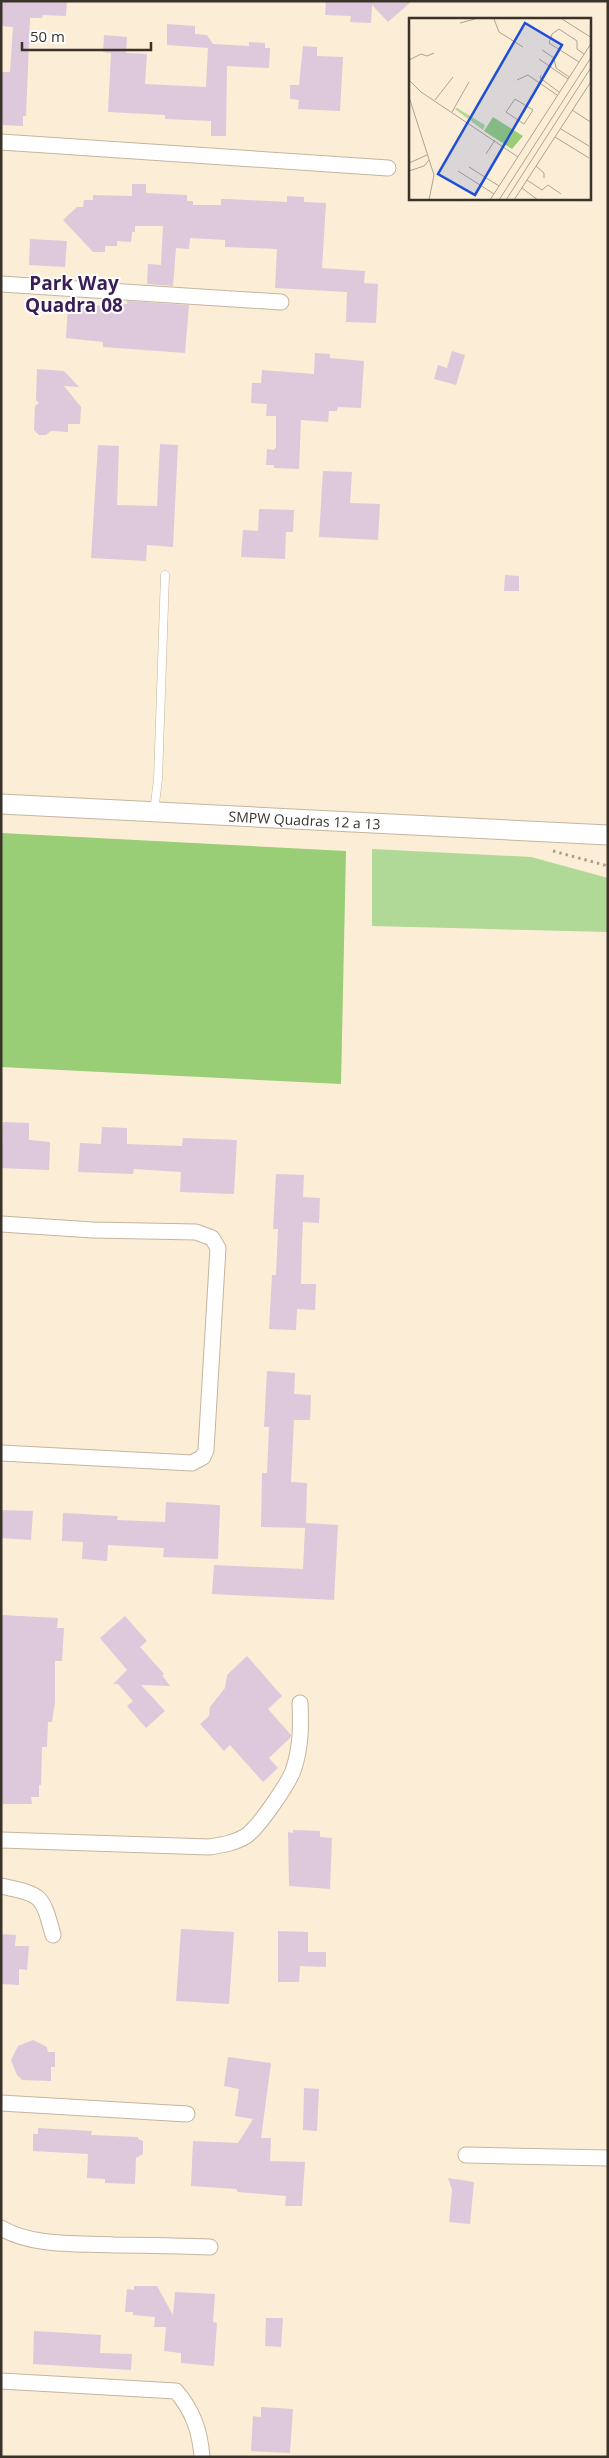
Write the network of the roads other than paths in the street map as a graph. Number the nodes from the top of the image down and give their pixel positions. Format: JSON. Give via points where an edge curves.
{"nodes":[{"id":1,"x":1,"y":142,"type":"edge"},
{"id":2,"x":388,"y":168,"type":"dead end"},
{"id":3,"x":1,"y":284,"type":"edge"},
{"id":4,"x":281,"y":302,"type":"dead end"},
{"id":5,"x":165,"y":575,"type":"dead end"},
{"id":6,"x":1,"y":804,"type":"edge"},
{"id":7,"x":154,"y":812,"type":"junction"},
{"id":8,"x":608,"y":835,"type":"edge"},
{"id":9,"x":1,"y":1224,"type":"edge"},
{"id":10,"x":1,"y":1453,"type":"edge"},
{"id":11,"x":300,"y":1703,"type":"dead end"},
{"id":12,"x":1,"y":1840,"type":"edge"},
{"id":13,"x":1,"y":1886,"type":"edge"},
{"id":14,"x":52,"y":1935,"type":"dead end"},
{"id":15,"x":1,"y":2103,"type":"edge"},
{"id":16,"x":187,"y":2114,"type":"dead end"},
{"id":17,"x":466,"y":2155,"type":"dead end"},
{"id":18,"x":608,"y":2158,"type":"edge"},
{"id":19,"x":1,"y":2228,"type":"edge"},
{"id":20,"x":210,"y":2247,"type":"dead end"},
{"id":21,"x":1,"y":2381,"type":"edge"},
{"id":22,"x":202,"y":2457,"type":"edge"}],
"edges":[{"from":1,"to":2,"type":"street"},
{"from":3,"to":4,"type":"street"},
{"from":5,"to":7,"type":"lane"},
{"from":6,"to":7,"type":"street","name":"SMPW Quadras 12 a 13"},
{"from":7,"to":8,"type":"street","name":"SMPW Quadras 12 a 13"},
{"from":9,"to":10,"type":"street","via":[[196,1232],[212,1238],[218,1248],[203,1457],[192,1463]]},
{"from":11,"to":12,"type":"street","via":[[301,1736],[294,1769],[283,1790],[247,1835],[231,1843],[209,1847]]},
{"from":13,"to":14,"type":"street","via":[[33,1893],[45,1907]]},
{"from":15,"to":16,"type":"street"},
{"from":17,"to":18,"type":"street"},
{"from":19,"to":20,"type":"street","via":[[29,2239],[69,2243]]},
{"from":21,"to":22,"type":"street","via":[[176,2390],[188,2405],[200,2434]]}]}
